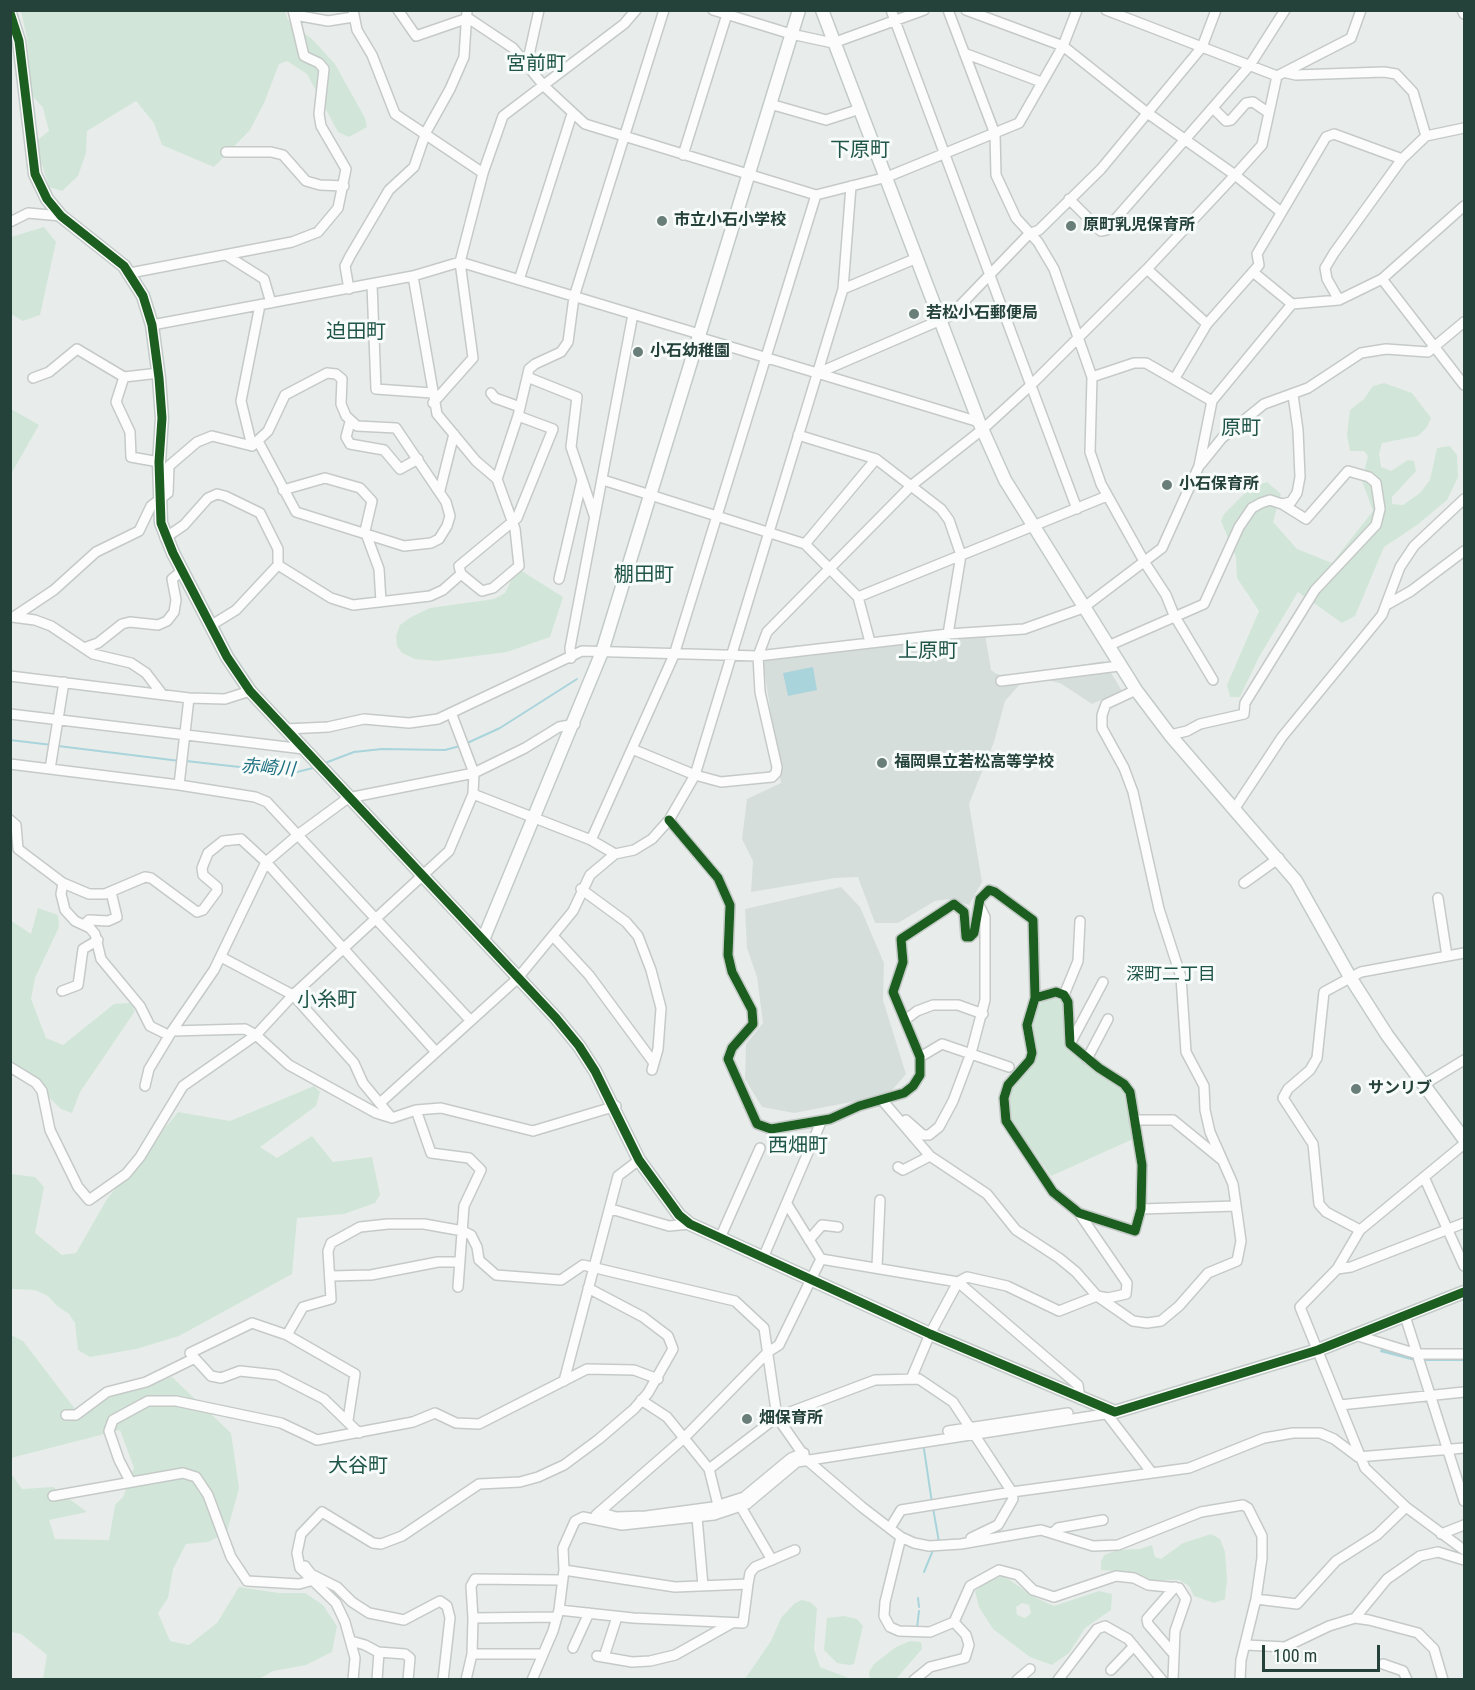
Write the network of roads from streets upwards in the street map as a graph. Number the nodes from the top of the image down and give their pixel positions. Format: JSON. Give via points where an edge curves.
{"nodes":[{"id":1,"x":398,"y":10,"type":"edge"},
{"id":2,"x":539,"y":10,"type":"edge"},
{"id":3,"x":636,"y":10,"type":"edge"},
{"id":4,"x":664,"y":10,"type":"edge"},
{"id":5,"x":712,"y":10,"type":"edge"},
{"id":6,"x":799,"y":10,"type":"edge"},
{"id":7,"x":822,"y":10,"type":"edge"},
{"id":8,"x":891,"y":10,"type":"edge"},
{"id":9,"x":924,"y":10,"type":"edge"},
{"id":10,"x":948,"y":10,"type":"edge"},
{"id":11,"x":966,"y":10,"type":"edge"},
{"id":12,"x":1077,"y":10,"type":"edge"},
{"id":13,"x":1106,"y":10,"type":"edge"},
{"id":14,"x":1216,"y":10,"type":"edge"},
{"id":15,"x":1285,"y":10,"type":"edge"},
{"id":16,"x":1361,"y":10,"type":"edge"},
{"id":17,"x":10,"y":13,"type":"edge"},
{"id":18,"x":294,"y":13,"type":"edge"},
{"id":19,"x":728,"y":13,"type":"edge"},
{"id":20,"x":353,"y":14,"type":"edge"},
{"id":21,"x":468,"y":14,"type":"edge"},
{"id":22,"x":894,"y":21,"type":"junction"},
{"id":23,"x":791,"y":34,"type":"junction"},
{"id":24,"x":833,"y":43,"type":"junction"},
{"id":25,"x":1063,"y":46,"type":"junction"},
{"id":26,"x":1202,"y":47,"type":"junction"},
{"id":27,"x":964,"y":53,"type":"junction"},
{"id":28,"x":527,"y":64,"type":"junction"},
{"id":29,"x":1250,"y":65,"type":"junction"},
{"id":30,"x":1287,"y":73,"type":"junction"},
{"id":31,"x":1277,"y":76,"type":"junction"},
{"id":32,"x":1041,"y":82,"type":"junction"},
{"id":33,"x":544,"y":86,"type":"junction"},
{"id":34,"x":770,"y":104,"type":"junction"},
{"id":35,"x":1213,"y":108,"type":"junction"},
{"id":36,"x":860,"y":110,"type":"junction"},
{"id":37,"x":1146,"y":112,"type":"junction"},
{"id":38,"x":1269,"y":113,"type":"junction"},
{"id":39,"x":572,"y":114,"type":"junction"},
{"id":40,"x":1464,"y":128,"type":"edge"},
{"id":41,"x":426,"y":132,"type":"junction"},
{"id":42,"x":995,"y":134,"type":"junction"},
{"id":43,"x":623,"y":136,"type":"junction"},
{"id":44,"x":1426,"y":136,"type":"junction"},
{"id":45,"x":1184,"y":141,"type":"junction"},
{"id":46,"x":226,"y":152,"type":"dead end"},
{"id":47,"x":944,"y":154,"type":"junction"},
{"id":48,"x":683,"y":155,"type":"junction"},
{"id":49,"x":1402,"y":159,"type":"junction"},
{"id":50,"x":483,"y":173,"type":"junction"},
{"id":51,"x":748,"y":175,"type":"junction"},
{"id":52,"x":1235,"y":175,"type":"junction"},
{"id":53,"x":887,"y":177,"type":"junction"},
{"id":54,"x":344,"y":186,"type":"junction"},
{"id":55,"x":851,"y":186,"type":"junction"},
{"id":56,"x":816,"y":195,"type":"junction"},
{"id":57,"x":1069,"y":199,"type":"junction"},
{"id":58,"x":1463,"y":210,"type":"edge"},
{"id":59,"x":1281,"y":212,"type":"junction"},
{"id":60,"x":61,"y":216,"type":"junction"},
{"id":61,"x":10,"y":222,"type":"edge"},
{"id":62,"x":1029,"y":234,"type":"junction"},
{"id":63,"x":226,"y":255,"type":"junction"},
{"id":64,"x":917,"y":258,"type":"junction"},
{"id":65,"x":460,"y":262,"type":"junction"},
{"id":66,"x":1147,"y":269,"type":"junction"},
{"id":67,"x":1253,"y":272,"type":"junction"},
{"id":68,"x":130,"y":273,"type":"junction"},
{"id":69,"x":413,"y":276,"type":"junction"},
{"id":70,"x":991,"y":276,"type":"junction"},
{"id":71,"x":1382,"y":279,"type":"junction"},
{"id":72,"x":519,"y":280,"type":"junction"},
{"id":73,"x":372,"y":285,"type":"junction"},
{"id":74,"x":349,"y":289,"type":"junction"},
{"id":75,"x":843,"y":289,"type":"junction"},
{"id":76,"x":574,"y":297,"type":"junction"},
{"id":77,"x":1339,"y":300,"type":"junction"},
{"id":78,"x":271,"y":303,"type":"junction"},
{"id":79,"x":1292,"y":304,"type":"junction"},
{"id":80,"x":260,"y":305,"type":"junction"},
{"id":81,"x":633,"y":314,"type":"junction"},
{"id":82,"x":939,"y":319,"type":"junction"},
{"id":83,"x":1464,"y":322,"type":"edge"},
{"id":84,"x":1207,"y":324,"type":"junction"},
{"id":85,"x":152,"y":325,"type":"junction"},
{"id":86,"x":699,"y":336,"type":"junction"},
{"id":87,"x":1079,"y":337,"type":"junction"},
{"id":88,"x":1434,"y":346,"type":"junction"},
{"id":89,"x":765,"y":357,"type":"junction"},
{"id":90,"x":818,"y":373,"type":"junction"},
{"id":91,"x":159,"y":374,"type":"junction"},
{"id":92,"x":124,"y":377,"type":"junction"},
{"id":93,"x":527,"y":377,"type":"junction"},
{"id":94,"x":1092,"y":377,"type":"junction"},
{"id":95,"x":33,"y":378,"type":"dead end"},
{"id":96,"x":1175,"y":378,"type":"junction"},
{"id":97,"x":1464,"y":380,"type":"edge"},
{"id":98,"x":1031,"y":385,"type":"junction"},
{"id":99,"x":491,"y":393,"type":"dead end"},
{"id":100,"x":1293,"y":395,"type":"junction"},
{"id":101,"x":432,"y":398,"type":"junction"},
{"id":102,"x":1212,"y":401,"type":"junction"},
{"id":103,"x":519,"y":411,"type":"junction"},
{"id":104,"x":350,"y":422,"type":"junction"},
{"id":105,"x":981,"y":426,"type":"junction"},
{"id":106,"x":454,"y":434,"type":"junction"},
{"id":107,"x":798,"y":435,"type":"junction"},
{"id":108,"x":255,"y":443,"type":"junction"},
{"id":109,"x":418,"y":459,"type":"junction"},
{"id":110,"x":876,"y":459,"type":"junction"},
{"id":111,"x":159,"y":462,"type":"junction"},
{"id":112,"x":1199,"y":466,"type":"junction"},
{"id":113,"x":582,"y":477,"type":"junction"},
{"id":114,"x":497,"y":479,"type":"junction"},
{"id":115,"x":603,"y":480,"type":"junction"},
{"id":116,"x":912,"y":485,"type":"junction"},
{"id":117,"x":283,"y":490,"type":"junction"},
{"id":118,"x":440,"y":490,"type":"junction"},
{"id":119,"x":1107,"y":496,"type":"junction"},
{"id":120,"x":650,"y":497,"type":"junction"},
{"id":121,"x":1464,"y":499,"type":"edge"},
{"id":122,"x":159,"y":501,"type":"junction"},
{"id":123,"x":1282,"y":504,"type":"junction"},
{"id":124,"x":1077,"y":509,"type":"junction"},
{"id":125,"x":595,"y":518,"type":"junction"},
{"id":126,"x":716,"y":518,"type":"junction"},
{"id":127,"x":513,"y":524,"type":"junction"},
{"id":128,"x":1031,"y":526,"type":"junction"},
{"id":129,"x":365,"y":531,"type":"junction"},
{"id":130,"x":769,"y":534,"type":"junction"},
{"id":131,"x":165,"y":538,"type":"junction"},
{"id":132,"x":805,"y":544,"type":"junction"},
{"id":133,"x":1464,"y":551,"type":"edge"},
{"id":134,"x":962,"y":555,"type":"junction"},
{"id":135,"x":1145,"y":563,"type":"junction"},
{"id":136,"x":278,"y":565,"type":"junction"},
{"id":137,"x":827,"y":568,"type":"junction"},
{"id":138,"x":182,"y":571,"type":"junction"},
{"id":139,"x":461,"y":574,"type":"junction"},
{"id":140,"x":559,"y":579,"type":"dead end"},
{"id":141,"x":858,"y":597,"type":"junction"},
{"id":142,"x":381,"y":602,"type":"junction"},
{"id":143,"x":1388,"y":604,"type":"junction"},
{"id":144,"x":1083,"y":608,"type":"junction"},
{"id":145,"x":1173,"y":615,"type":"junction"},
{"id":146,"x":13,"y":616,"type":"edge"},
{"id":147,"x":210,"y":626,"type":"junction"},
{"id":148,"x":948,"y":634,"type":"junction"},
{"id":149,"x":870,"y":642,"type":"junction"},
{"id":150,"x":1108,"y":646,"type":"junction"},
{"id":151,"x":84,"y":648,"type":"junction"},
{"id":152,"x":602,"y":652,"type":"junction"},
{"id":153,"x":674,"y":655,"type":"junction"},
{"id":154,"x":758,"y":656,"type":"junction"},
{"id":155,"x":730,"y":657,"type":"junction"},
{"id":156,"x":571,"y":658,"type":"junction"},
{"id":157,"x":1119,"y":666,"type":"junction"},
{"id":158,"x":10,"y":676,"type":"edge"},
{"id":159,"x":1213,"y":680,"type":"dead end"},
{"id":160,"x":1001,"y":681,"type":"dead end"},
{"id":161,"x":64,"y":682,"type":"junction"},
{"id":162,"x":1136,"y":690,"type":"junction"},
{"id":163,"x":250,"y":691,"type":"junction"},
{"id":164,"x":162,"y":694,"type":"junction"},
{"id":165,"x":189,"y":698,"type":"junction"},
{"id":166,"x":10,"y":714,"type":"edge"},
{"id":167,"x":452,"y":715,"type":"junction"},
{"id":168,"x":58,"y":720,"type":"junction"},
{"id":169,"x":574,"y":724,"type":"junction"},
{"id":170,"x":286,"y":729,"type":"junction"},
{"id":171,"x":185,"y":735,"type":"junction"},
{"id":172,"x":1170,"y":735,"type":"junction"},
{"id":173,"x":304,"y":749,"type":"junction"},
{"id":174,"x":632,"y":749,"type":"junction"},
{"id":175,"x":10,"y":764,"type":"edge"},
{"id":176,"x":50,"y":769,"type":"junction"},
{"id":177,"x":474,"y":773,"type":"junction"},
{"id":178,"x":695,"y":775,"type":"junction"},
{"id":179,"x":179,"y":785,"type":"junction"},
{"id":180,"x":473,"y":794,"type":"junction"},
{"id":181,"x":348,"y":798,"type":"junction"},
{"id":182,"x":1235,"y":808,"type":"junction"},
{"id":183,"x":534,"y":816,"type":"junction"},
{"id":184,"x":10,"y":820,"type":"edge"},
{"id":185,"x":669,"y":820,"type":"junction"},
{"id":186,"x":299,"y":834,"type":"junction"},
{"id":187,"x":591,"y":840,"type":"junction"},
{"id":188,"x":615,"y":854,"type":"junction"},
{"id":189,"x":1279,"y":858,"type":"junction"},
{"id":190,"x":266,"y":862,"type":"junction"},
{"id":191,"x":421,"y":876,"type":"junction"},
{"id":192,"x":63,"y":883,"type":"junction"},
{"id":193,"x":1244,"y":883,"type":"dead end"},
{"id":194,"x":581,"y":889,"type":"junction"},
{"id":195,"x":111,"y":892,"type":"junction"},
{"id":196,"x":1438,"y":898,"type":"dead end"},
{"id":197,"x":979,"y":905,"type":"junction"},
{"id":198,"x":376,"y":918,"type":"junction"},
{"id":199,"x":1080,"y":921,"type":"dead end"},
{"id":200,"x":84,"y":925,"type":"junction"},
{"id":201,"x":553,"y":936,"type":"junction"},
{"id":202,"x":98,"y":940,"type":"junction"},
{"id":203,"x":483,"y":940,"type":"junction"},
{"id":204,"x":343,"y":948,"type":"junction"},
{"id":205,"x":1464,"y":953,"type":"edge"},
{"id":206,"x":1447,"y":956,"type":"junction"},
{"id":207,"x":221,"y":957,"type":"junction"},
{"id":208,"x":1350,"y":977,"type":"junction"},
{"id":209,"x":517,"y":979,"type":"junction"},
{"id":210,"x":1103,"y":982,"type":"dead end"},
{"id":211,"x":62,"y":991,"type":"dead end"},
{"id":212,"x":1064,"y":995,"type":"junction"},
{"id":213,"x":293,"y":996,"type":"junction"},
{"id":214,"x":1035,"y":998,"type":"junction"},
{"id":215,"x":983,"y":1014,"type":"junction"},
{"id":216,"x":1108,"y":1019,"type":"dead end"},
{"id":217,"x":470,"y":1020,"type":"junction"},
{"id":218,"x":905,"y":1020,"type":"junction"},
{"id":219,"x":170,"y":1033,"type":"junction"},
{"id":220,"x":256,"y":1035,"type":"junction"},
{"id":221,"x":1070,"y":1044,"type":"junction"},
{"id":222,"x":436,"y":1052,"type":"junction"},
{"id":223,"x":970,"y":1053,"type":"junction"},
{"id":224,"x":920,"y":1057,"type":"junction"},
{"id":225,"x":1087,"y":1059,"type":"junction"},
{"id":226,"x":1464,"y":1060,"type":"edge"},
{"id":227,"x":10,"y":1067,"type":"edge"},
{"id":228,"x":1009,"y":1067,"type":"dead end"},
{"id":229,"x":1423,"y":1085,"type":"junction"},
{"id":230,"x":145,"y":1086,"type":"dead end"},
{"id":231,"x":882,"y":1100,"type":"junction"},
{"id":232,"x":380,"y":1102,"type":"junction"},
{"id":233,"x":615,"y":1106,"type":"junction"},
{"id":234,"x":416,"y":1110,"type":"junction"},
{"id":235,"x":893,"y":1112,"type":"junction"},
{"id":236,"x":392,"y":1118,"type":"junction"},
{"id":237,"x":1134,"y":1120,"type":"junction"},
{"id":238,"x":820,"y":1122,"type":"junction"},
{"id":239,"x":1464,"y":1138,"type":"edge"},
{"id":240,"x":1464,"y":1144,"type":"edge"},
{"id":241,"x":760,"y":1148,"type":"dead end"},
{"id":242,"x":930,"y":1156,"type":"junction"},
{"id":243,"x":639,"y":1160,"type":"junction"},
{"id":244,"x":1226,"y":1163,"type":"junction"},
{"id":245,"x":898,"y":1167,"type":"dead end"},
{"id":246,"x":1424,"y":1177,"type":"junction"},
{"id":247,"x":879,"y":1200,"type":"dead end"},
{"id":248,"x":787,"y":1204,"type":"junction"},
{"id":249,"x":1236,"y":1206,"type":"junction"},
{"id":250,"x":611,"y":1209,"type":"junction"},
{"id":251,"x":1142,"y":1209,"type":"junction"},
{"id":252,"x":1079,"y":1213,"type":"junction"},
{"id":253,"x":1464,"y":1223,"type":"edge"},
{"id":254,"x":690,"y":1224,"type":"junction"},
{"id":255,"x":838,"y":1227,"type":"dead end"},
{"id":256,"x":1448,"y":1229,"type":"junction"},
{"id":257,"x":1360,"y":1230,"type":"junction"},
{"id":258,"x":463,"y":1231,"type":"junction"},
{"id":259,"x":720,"y":1238,"type":"junction"},
{"id":260,"x":809,"y":1240,"type":"junction"},
{"id":261,"x":763,"y":1258,"type":"junction"},
{"id":262,"x":821,"y":1259,"type":"junction"},
{"id":263,"x":460,"y":1262,"type":"junction"},
{"id":264,"x":1464,"y":1266,"type":"edge"},
{"id":265,"x":594,"y":1267,"type":"junction"},
{"id":266,"x":877,"y":1267,"type":"junction"},
{"id":267,"x":1337,"y":1269,"type":"junction"},
{"id":268,"x":331,"y":1276,"type":"junction"},
{"id":269,"x":810,"y":1279,"type":"junction"},
{"id":270,"x":958,"y":1282,"type":"junction"},
{"id":271,"x":458,"y":1287,"type":"dead end"},
{"id":272,"x":588,"y":1288,"type":"junction"},
{"id":273,"x":1464,"y":1292,"type":"edge"},
{"id":274,"x":1096,"y":1296,"type":"junction"},
{"id":275,"x":1405,"y":1316,"type":"junction"},
{"id":276,"x":930,"y":1334,"type":"junction"},
{"id":277,"x":287,"y":1335,"type":"junction"},
{"id":278,"x":1355,"y":1335,"type":"junction"},
{"id":279,"x":1318,"y":1350,"type":"junction"},
{"id":280,"x":768,"y":1352,"type":"junction"},
{"id":281,"x":1464,"y":1353,"type":"edge"},
{"id":282,"x":1417,"y":1354,"type":"junction"},
{"id":283,"x":193,"y":1359,"type":"junction"},
{"id":284,"x":658,"y":1379,"type":"junction"},
{"id":285,"x":911,"y":1379,"type":"junction"},
{"id":286,"x":564,"y":1381,"type":"junction"},
{"id":287,"x":1464,"y":1392,"type":"edge"},
{"id":288,"x":1431,"y":1395,"type":"junction"},
{"id":289,"x":1080,"y":1399,"type":"junction"},
{"id":290,"x":642,"y":1401,"type":"junction"},
{"id":291,"x":1340,"y":1405,"type":"junction"},
{"id":292,"x":1104,"y":1411,"type":"junction"},
{"id":293,"x":66,"y":1415,"type":"dead end"},
{"id":294,"x":777,"y":1417,"type":"junction"},
{"id":295,"x":348,"y":1420,"type":"junction"},
{"id":296,"x":972,"y":1431,"type":"junction"},
{"id":297,"x":359,"y":1433,"type":"junction"},
{"id":298,"x":683,"y":1439,"type":"junction"},
{"id":299,"x":1464,"y":1448,"type":"edge"},
{"id":300,"x":1448,"y":1449,"type":"junction"},
{"id":301,"x":806,"y":1456,"type":"junction"},
{"id":302,"x":1358,"y":1457,"type":"junction"},
{"id":303,"x":709,"y":1468,"type":"junction"},
{"id":304,"x":1152,"y":1473,"type":"junction"},
{"id":305,"x":130,"y":1481,"type":"junction"},
{"id":306,"x":1012,"y":1492,"type":"junction"},
{"id":307,"x":53,"y":1496,"type":"dead end"},
{"id":308,"x":1464,"y":1501,"type":"edge"},
{"id":309,"x":718,"y":1505,"type":"junction"},
{"id":310,"x":741,"y":1507,"type":"junction"},
{"id":311,"x":1406,"y":1507,"type":"junction"},
{"id":312,"x":596,"y":1515,"type":"junction"},
{"id":313,"x":697,"y":1517,"type":"junction"},
{"id":314,"x":1103,"y":1520,"type":"dead end"},
{"id":315,"x":1464,"y":1525,"type":"edge"},
{"id":316,"x":890,"y":1528,"type":"junction"},
{"id":317,"x":1054,"y":1532,"type":"junction"},
{"id":318,"x":1442,"y":1534,"type":"junction"},
{"id":319,"x":901,"y":1537,"type":"junction"},
{"id":320,"x":961,"y":1544,"type":"junction"},
{"id":321,"x":795,"y":1550,"type":"dead end"},
{"id":322,"x":1464,"y":1550,"type":"edge"},
{"id":323,"x":772,"y":1560,"type":"junction"},
{"id":324,"x":1464,"y":1560,"type":"edge"},
{"id":325,"x":298,"y":1561,"type":"junction"},
{"id":326,"x":564,"y":1570,"type":"junction"},
{"id":327,"x":561,"y":1580,"type":"junction"},
{"id":328,"x":310,"y":1581,"type":"junction"},
{"id":329,"x":748,"y":1584,"type":"junction"},
{"id":330,"x":703,"y":1586,"type":"junction"},
{"id":331,"x":1175,"y":1587,"type":"junction"},
{"id":332,"x":1256,"y":1599,"type":"junction"},
{"id":333,"x":558,"y":1613,"type":"junction"},
{"id":334,"x":589,"y":1613,"type":"junction"},
{"id":335,"x":617,"y":1617,"type":"junction"},
{"id":336,"x":473,"y":1618,"type":"junction"},
{"id":337,"x":1355,"y":1618,"type":"junction"},
{"id":338,"x":954,"y":1622,"type":"junction"},
{"id":339,"x":733,"y":1623,"type":"junction"},
{"id":340,"x":351,"y":1641,"type":"junction"},
{"id":341,"x":1246,"y":1645,"type":"junction"},
{"id":342,"x":1134,"y":1646,"type":"junction"},
{"id":343,"x":573,"y":1648,"type":"dead end"},
{"id":344,"x":379,"y":1652,"type":"junction"},
{"id":345,"x":1172,"y":1652,"type":"junction"},
{"id":346,"x":472,"y":1654,"type":"junction"},
{"id":347,"x":541,"y":1654,"type":"junction"},
{"id":348,"x":1383,"y":1664,"type":"dead end"},
{"id":349,"x":1030,"y":1669,"type":"dead end"},
{"id":350,"x":1111,"y":1670,"type":"dead end"},
{"id":351,"x":353,"y":1680,"type":"edge"},
{"id":352,"x":377,"y":1680,"type":"edge"},
{"id":353,"x":408,"y":1680,"type":"edge"},
{"id":354,"x":443,"y":1680,"type":"edge"},
{"id":355,"x":466,"y":1680,"type":"edge"},
{"id":356,"x":532,"y":1680,"type":"edge"},
{"id":357,"x":914,"y":1680,"type":"edge"},
{"id":358,"x":1017,"y":1680,"type":"edge"},
{"id":359,"x":1058,"y":1680,"type":"edge"},
{"id":360,"x":1162,"y":1680,"type":"edge"},
{"id":361,"x":1173,"y":1680,"type":"edge"},
{"id":362,"x":1240,"y":1680,"type":"edge"},
{"id":363,"x":1407,"y":1680,"type":"edge"},
{"id":364,"x":1443,"y":1680,"type":"edge"}],
"edges":[{"from":1,"to":21,"type":"street","via":[[416,36]]},
{"from":2,"to":28,"type":"street"},
{"from":3,"to":33,"type":"street","via":[[624,24]]},
{"from":4,"to":43,"type":"street"},
{"from":5,"to":19,"type":"street"},
{"from":6,"to":23,"type":"street"},
{"from":7,"to":24,"type":"street"},
{"from":8,"to":22,"type":"street"},
{"from":9,"to":22,"type":"street"},
{"from":10,"to":27,"type":"street"},
{"from":11,"to":25,"type":"street"},
{"from":12,"to":25,"type":"street"},
{"from":13,"to":26,"type":"street"},
{"from":14,"to":26,"type":"street"},
{"from":15,"to":29,"type":"street"},
{"from":16,"to":30,"type":"street","via":[[1351,38]]},
{"from":17,"to":60,"type":"street","via":[[20,41],[35,174]]},
{"from":18,"to":20,"type":"street","via":[[328,21]]},
{"from":18,"to":54,"type":"street","via":[[304,56],[324,69],[321,126],[346,170]]},
{"from":19,"to":23,"type":"street"},
{"from":19,"to":48,"type":"street"},
{"from":20,"to":41,"type":"street","via":[[395,114]]},
{"from":21,"to":28,"type":"street","via":[[513,48]]},
{"from":21,"to":41,"type":"street","via":[[464,57]]},
{"from":22,"to":24,"type":"street"},
{"from":22,"to":47,"type":"street"},
{"from":23,"to":24,"type":"street"},
{"from":23,"to":34,"type":"street"},
{"from":24,"to":36,"type":"street"},
{"from":25,"to":32,"type":"street"},
{"from":25,"to":37,"type":"street"},
{"from":26,"to":29,"type":"street"},
{"from":26,"to":37,"type":"street"},
{"from":27,"to":32,"type":"street"},
{"from":27,"to":42,"type":"street"},
{"from":28,"to":33,"type":"street"},
{"from":29,"to":31,"type":"street"},
{"from":29,"to":35,"type":"street"},
{"from":30,"to":31,"type":"street"},
{"from":30,"to":44,"type":"street","via":[[1396,74],[1413,92]]},
{"from":31,"to":38,"type":"street"},
{"from":32,"to":42,"type":"street","via":[[1019,123]]},
{"from":33,"to":39,"type":"street"},
{"from":33,"to":50,"type":"street","via":[[503,116]]},
{"from":34,"to":36,"type":"street","via":[[826,120]]},
{"from":34,"to":51,"type":"street"},
{"from":35,"to":38,"type":"street","via":[[1226,121],[1246,102],[1253,102]]},
{"from":35,"to":45,"type":"street"},
{"from":36,"to":53,"type":"street"},
{"from":37,"to":45,"type":"street"},
{"from":37,"to":57,"type":"street","via":[[1101,169]]},
{"from":38,"to":52,"type":"street","via":[[1262,145]]},
{"from":39,"to":43,"type":"street","via":[[585,124]]},
{"from":39,"to":72,"type":"street"},
{"from":40,"to":44,"type":"street"},
{"from":41,"to":50,"type":"street"},
{"from":41,"to":74,"type":"street","via":[[414,167],[389,190],[345,266]]},
{"from":42,"to":47,"type":"street"},
{"from":42,"to":62,"type":"street","via":[[996,175],[1016,218]]},
{"from":43,"to":48,"type":"street"},
{"from":43,"to":76,"type":"street"},
{"from":44,"to":49,"type":"street"},
{"from":45,"to":52,"type":"street"},
{"from":45,"to":57,"type":"street","via":[[1106,230],[1101,231]]},
{"from":46,"to":54,"type":"street","via":[[283,155],[306,181]]},
{"from":47,"to":53,"type":"street"},
{"from":47,"to":70,"type":"street"},
{"from":48,"to":51,"type":"street"},
{"from":49,"to":59,"type":"street","via":[[1334,134],[1326,137]]},
{"from":49,"to":77,"type":"street","via":[[1325,268]]},
{"from":50,"to":65,"type":"street"},
{"from":51,"to":56,"type":"street"},
{"from":51,"to":86,"type":"street"},
{"from":52,"to":59,"type":"street"},
{"from":52,"to":66,"type":"street"},
{"from":53,"to":55,"type":"street"},
{"from":53,"to":64,"type":"street"},
{"from":54,"to":63,"type":"street","via":[[338,208],[318,232],[292,242]]},
{"from":55,"to":56,"type":"street"},
{"from":55,"to":75,"type":"street"},
{"from":56,"to":89,"type":"street"},
{"from":57,"to":62,"type":"street"},
{"from":58,"to":71,"type":"street"},
{"from":59,"to":67,"type":"street","via":[[1257,254],[1259,265]]},
{"from":60,"to":61,"type":"street","via":[[28,213]]},
{"from":60,"to":68,"type":"street"},
{"from":62,"to":70,"type":"street"},
{"from":62,"to":87,"type":"street","via":[[1054,269]]},
{"from":63,"to":68,"type":"street"},
{"from":63,"to":78,"type":"street","via":[[264,279]]},
{"from":64,"to":75,"type":"street"},
{"from":64,"to":82,"type":"street"},
{"from":65,"to":69,"type":"street"},
{"from":65,"to":72,"type":"street"},
{"from":65,"to":101,"type":"street","via":[[473,358]]},
{"from":66,"to":84,"type":"street"},
{"from":66,"to":87,"type":"street"},
{"from":67,"to":79,"type":"street"},
{"from":67,"to":84,"type":"street"},
{"from":68,"to":85,"type":"street","via":[[143,296]]},
{"from":69,"to":73,"type":"street"},
{"from":69,"to":101,"type":"street"},
{"from":70,"to":82,"type":"street","via":[[950,316]]},
{"from":70,"to":98,"type":"street"},
{"from":71,"to":77,"type":"street"},
{"from":71,"to":88,"type":"street"},
{"from":72,"to":76,"type":"street"},
{"from":73,"to":74,"type":"street"},
{"from":73,"to":101,"type":"street","via":[[376,389]]},
{"from":74,"to":78,"type":"street"},
{"from":75,"to":90,"type":"street"},
{"from":76,"to":81,"type":"street"},
{"from":76,"to":93,"type":"street","via":[[568,342],[561,352],[529,369]]},
{"from":77,"to":79,"type":"street"},
{"from":78,"to":80,"type":"street"},
{"from":79,"to":102,"type":"street"},
{"from":80,"to":85,"type":"street"},
{"from":80,"to":108,"type":"street","via":[[241,401]]},
{"from":81,"to":86,"type":"street"},
{"from":81,"to":115,"type":"street"},
{"from":82,"to":90,"type":"street"},
{"from":82,"to":105,"type":"street"},
{"from":83,"to":88,"type":"street"},
{"from":84,"to":96,"type":"street"},
{"from":85,"to":91,"type":"street"},
{"from":86,"to":89,"type":"street"},
{"from":86,"to":120,"type":"street"},
{"from":87,"to":94,"type":"street"},
{"from":87,"to":98,"type":"street"},
{"from":88,"to":97,"type":"street"},
{"from":88,"to":100,"type":"street","via":[[1428,352],[1386,349],[1361,353]]},
{"from":89,"to":90,"type":"street"},
{"from":89,"to":126,"type":"street"},
{"from":90,"to":105,"type":"street"},
{"from":90,"to":107,"type":"street"},
{"from":91,"to":92,"type":"street"},
{"from":91,"to":111,"type":"street"},
{"from":92,"to":95,"type":"street","via":[[77,349],[50,372]]},
{"from":92,"to":111,"type":"street","via":[[116,402],[130,432],[131,457]]},
{"from":93,"to":103,"type":"street"},
{"from":93,"to":113,"type":"street","via":[[577,397],[571,447]]},
{"from":94,"to":96,"type":"street","via":[[1134,363],[1146,363]]},
{"from":94,"to":119,"type":"street","via":[[1090,452]]},
{"from":96,"to":102,"type":"street"},
{"from":98,"to":105,"type":"street"},
{"from":98,"to":124,"type":"street"},
{"from":99,"to":103,"type":"street"},
{"from":100,"to":112,"type":"street","via":[[1264,404],[1222,438]]},
{"from":100,"to":123,"type":"street","via":[[1300,477],[1297,493],[1291,502]]},
{"from":101,"to":106,"type":"street","via":[[436,414]]},
{"from":102,"to":112,"type":"street"},
{"from":103,"to":114,"type":"street"},
{"from":103,"to":127,"type":"street","via":[[553,429]]},
{"from":104,"to":108,"type":"street","via":[[341,404],[342,379],[327,373],[285,395],[268,431]]},
{"from":104,"to":109,"type":"street","via":[[357,426],[396,428]]},
{"from":104,"to":109,"type":"street","via":[[346,437],[350,444],[384,450],[400,469]]},
{"from":105,"to":116,"type":"street"},
{"from":105,"to":128,"type":"street"},
{"from":106,"to":114,"type":"street"},
{"from":106,"to":118,"type":"street"},
{"from":107,"to":110,"type":"street"},
{"from":107,"to":130,"type":"street"},
{"from":108,"to":117,"type":"street"},
{"from":108,"to":122,"type":"street","via":[[212,436],[197,442],[169,466],[168,494]]},
{"from":109,"to":118,"type":"street"},
{"from":110,"to":116,"type":"street"},
{"from":110,"to":132,"type":"street"},
{"from":111,"to":122,"type":"street"},
{"from":112,"to":135,"type":"street","via":[[1162,548]]},
{"from":113,"to":125,"type":"street"},
{"from":113,"to":140,"type":"street"},
{"from":114,"to":127,"type":"street"},
{"from":115,"to":120,"type":"street"},
{"from":115,"to":125,"type":"street"},
{"from":116,"to":134,"type":"street","via":[[945,515]]},
{"from":116,"to":137,"type":"street"},
{"from":117,"to":129,"type":"street","via":[[296,512]]},
{"from":117,"to":129,"type":"street","via":[[325,478],[360,488],[372,501]]},
{"from":118,"to":129,"type":"street","via":[[450,516],[439,539],[404,546]]},
{"from":119,"to":124,"type":"street"},
{"from":119,"to":135,"type":"street"},
{"from":120,"to":126,"type":"street"},
{"from":120,"to":152,"type":"street"},
{"from":121,"to":143,"type":"street","via":[[1414,546],[1400,567]]},
{"from":122,"to":131,"type":"street"},
{"from":122,"to":146,"type":"street","via":[[151,506],[140,531],[96,552],[54,590]]},
{"from":123,"to":145,"type":"street","via":[[1270,501],[1252,508],[1239,527],[1204,604]]},
{"from":123,"to":172,"type":"street","via":[[1309,518],[1348,471],[1376,483],[1380,509],[1376,525],[1315,590],[1245,703],[1244,714]]},
{"from":124,"to":128,"type":"street"},
{"from":125,"to":156,"type":"street"},
{"from":126,"to":130,"type":"street"},
{"from":126,"to":153,"type":"street"},
{"from":127,"to":139,"type":"street","via":[[490,538],[459,566]]},
{"from":127,"to":139,"type":"street","via":[[521,566],[494,588],[482,591]]},
{"from":128,"to":134,"type":"street"},
{"from":128,"to":144,"type":"street"},
{"from":129,"to":142,"type":"street","via":[[380,569]]},
{"from":130,"to":132,"type":"street"},
{"from":130,"to":155,"type":"street"},
{"from":131,"to":136,"type":"street","via":[[217,494],[260,513],[278,549]]},
{"from":131,"to":138,"type":"street"},
{"from":132,"to":137,"type":"street"},
{"from":133,"to":143,"type":"street"},
{"from":134,"to":141,"type":"street"},
{"from":134,"to":148,"type":"street"},
{"from":135,"to":144,"type":"street"},
{"from":135,"to":145,"type":"street","via":[[1166,595]]},
{"from":136,"to":142,"type":"street","via":[[340,602]]},
{"from":136,"to":147,"type":"street","via":[[236,610]]},
{"from":137,"to":141,"type":"street"},
{"from":137,"to":154,"type":"street","via":[[766,632]]},
{"from":138,"to":147,"type":"street"},
{"from":138,"to":151,"type":"street","via":[[172,579],[176,600],[167,621],[158,626],[130,622]]},
{"from":139,"to":142,"type":"street","via":[[430,596]]},
{"from":141,"to":149,"type":"street"},
{"from":143,"to":182,"type":"street","via":[[1282,737]]},
{"from":144,"to":148,"type":"street","via":[[1024,629]]},
{"from":144,"to":150,"type":"street"},
{"from":145,"to":150,"type":"street"},
{"from":145,"to":159,"type":"street"},
{"from":146,"to":151,"type":"street","via":[[51,626]]},
{"from":147,"to":163,"type":"street"},
{"from":148,"to":149,"type":"street"},
{"from":149,"to":154,"type":"street"},
{"from":150,"to":157,"type":"street"},
{"from":151,"to":164,"type":"street","via":[[131,663],[146,673]]},
{"from":152,"to":153,"type":"street"},
{"from":152,"to":156,"type":"street","via":[[582,651]]},
{"from":152,"to":169,"type":"street"},
{"from":153,"to":155,"type":"street"},
{"from":153,"to":174,"type":"street"},
{"from":154,"to":155,"type":"street"},
{"from":154,"to":178,"type":"street","via":[[760,692],[776,773],[772,777],[721,782]]},
{"from":155,"to":178,"type":"street"},
{"from":156,"to":167,"type":"street"},
{"from":157,"to":160,"type":"street"},
{"from":157,"to":162,"type":"street"},
{"from":158,"to":161,"type":"street"},
{"from":161,"to":164,"type":"street"},
{"from":161,"to":168,"type":"street"},
{"from":162,"to":172,"type":"street"},
{"from":162,"to":244,"type":"street","via":[[1106,704],[1102,728],[1133,792],[1159,909],[1181,977],[1186,1052],[1204,1086],[1210,1132]]},
{"from":163,"to":165,"type":"street","via":[[225,699]]},
{"from":163,"to":170,"type":"street"},
{"from":164,"to":165,"type":"street"},
{"from":165,"to":171,"type":"street"},
{"from":166,"to":168,"type":"street"},
{"from":167,"to":170,"type":"street","via":[[424,722],[378,718],[328,727]]},
{"from":167,"to":177,"type":"street"},
{"from":168,"to":171,"type":"street"},
{"from":168,"to":176,"type":"street"},
{"from":169,"to":177,"type":"street","via":[[559,727]]},
{"from":169,"to":183,"type":"street"},
{"from":170,"to":173,"type":"street"},
{"from":171,"to":173,"type":"street"},
{"from":171,"to":179,"type":"street"},
{"from":172,"to":182,"type":"street"},
{"from":173,"to":181,"type":"street"},
{"from":174,"to":178,"type":"street"},
{"from":174,"to":187,"type":"street"},
{"from":175,"to":176,"type":"street"},
{"from":176,"to":179,"type":"street"},
{"from":177,"to":180,"type":"street"},
{"from":177,"to":181,"type":"street"},
{"from":178,"to":185,"type":"street"},
{"from":179,"to":186,"type":"street","via":[[255,797],[267,802]]},
{"from":180,"to":183,"type":"street"},
{"from":180,"to":191,"type":"street","via":[[450,851]]},
{"from":181,"to":186,"type":"street"},
{"from":181,"to":191,"type":"street"},
{"from":182,"to":189,"type":"street"},
{"from":183,"to":187,"type":"street"},
{"from":183,"to":203,"type":"street"},
{"from":184,"to":192,"type":"street","via":[[16,825],[18,849]]},
{"from":185,"to":188,"type":"street","via":[[652,839],[634,850]]},
{"from":185,"to":238,"type":"street","via":[[718,878],[730,904],[728,956],[752,1010],[753,1024],[732,1048],[728,1059],[746,1106],[757,1124],[771,1130]]},
{"from":186,"to":190,"type":"street"},
{"from":186,"to":198,"type":"street"},
{"from":187,"to":188,"type":"street"},
{"from":188,"to":194,"type":"street","via":[[590,875]]},
{"from":189,"to":193,"type":"street"},
{"from":189,"to":208,"type":"street","via":[[1309,902]]},
{"from":190,"to":195,"type":"street","via":[[241,840],[214,846],[202,868],[203,875],[217,887],[216,895],[198,912],[151,878]]},
{"from":190,"to":204,"type":"street"},
{"from":190,"to":207,"type":"street"},
{"from":191,"to":198,"type":"street"},
{"from":191,"to":203,"type":"street"},
{"from":192,"to":195,"type":"street","via":[[89,894]]},
{"from":192,"to":200,"type":"street","via":[[65,910]]},
{"from":194,"to":201,"type":"street","via":[[573,911]]},
{"from":194,"to":201,"type":"street","via":[[626,922],[638,936],[662,1008],[653,1067],[589,975]]},
{"from":195,"to":200,"type":"street","via":[[117,917],[108,921],[89,920]]},
{"from":196,"to":206,"type":"street"},
{"from":197,"to":214,"type":"street","via":[[984,894],[995,892],[1033,920]]},
{"from":197,"to":215,"type":"street","via":[[984,917]]},
{"from":197,"to":218,"type":"street","via":[[970,937],[966,937],[964,912],[954,904],[901,939],[902,971],[892,987]]},
{"from":198,"to":204,"type":"street"},
{"from":198,"to":217,"type":"street"},
{"from":199,"to":212,"type":"street","via":[[1078,961]]},
{"from":200,"to":202,"type":"street"},
{"from":201,"to":209,"type":"street"},
{"from":202,"to":211,"type":"street","via":[[83,949],[78,985]]},
{"from":202,"to":219,"type":"street","via":[[101,959],[140,1006],[150,1026]]},
{"from":203,"to":209,"type":"street"},
{"from":204,"to":213,"type":"street"},
{"from":204,"to":222,"type":"street"},
{"from":205,"to":206,"type":"street"},
{"from":206,"to":208,"type":"street"},
{"from":207,"to":213,"type":"street"},
{"from":207,"to":219,"type":"street"},
{"from":208,"to":229,"type":"street"},
{"from":208,"to":257,"type":"street","via":[[1324,992],[1317,1058],[1283,1098],[1313,1144],[1319,1204],[1326,1212]]},
{"from":209,"to":217,"type":"street"},
{"from":209,"to":233,"type":"street","via":[[579,1046]]},
{"from":210,"to":221,"type":"street"},
{"from":212,"to":214,"type":"street","via":[[1056,992]]},
{"from":212,"to":221,"type":"street","via":[[1068,1002]]},
{"from":213,"to":220,"type":"street"},
{"from":213,"to":232,"type":"street","via":[[354,1063],[363,1083]]},
{"from":214,"to":252,"type":"street","via":[[1027,1025],[1032,1053],[1008,1085],[1004,1098],[1006,1121],[1053,1192]]},
{"from":215,"to":218,"type":"street","via":[[958,1005],[933,1005]]},
{"from":215,"to":223,"type":"street"},
{"from":216,"to":225,"type":"street"},
{"from":217,"to":222,"type":"street"},
{"from":218,"to":224,"type":"street"},
{"from":219,"to":220,"type":"street","via":[[245,1029]]},
{"from":219,"to":230,"type":"street","via":[[149,1069]]},
{"from":220,"to":227,"type":"street","via":[[183,1086],[126,1174],[89,1200],[78,1187],[50,1130],[42,1090]]},
{"from":220,"to":236,"type":"street","via":[[289,1065]]},
{"from":221,"to":225,"type":"street"},
{"from":222,"to":232,"type":"street"},
{"from":223,"to":224,"type":"street","via":[[942,1044]]},
{"from":223,"to":228,"type":"street"},
{"from":223,"to":235,"type":"street","via":[[952,1101],[939,1127],[929,1135],[923,1135]]},
{"from":224,"to":231,"type":"street","via":[[920,1075],[913,1086]]},
{"from":225,"to":237,"type":"street","via":[[1124,1084],[1130,1092]]},
{"from":226,"to":229,"type":"street"},
{"from":229,"to":239,"type":"street"},
{"from":231,"to":235,"type":"street"},
{"from":231,"to":238,"type":"street"},
{"from":232,"to":236,"type":"street"},
{"from":233,"to":234,"type":"street","via":[[533,1131],[441,1108]]},
{"from":233,"to":243,"type":"street"},
{"from":234,"to":236,"type":"street"},
{"from":234,"to":258,"type":"street","via":[[431,1153],[469,1158],[481,1170],[464,1206]]},
{"from":235,"to":242,"type":"street"},
{"from":237,"to":244,"type":"street","via":[[1173,1119]]},
{"from":237,"to":251,"type":"street","via":[[1142,1165]]},
{"from":238,"to":248,"type":"street"},
{"from":240,"to":246,"type":"street"},
{"from":241,"to":259,"type":"street"},
{"from":242,"to":245,"type":"street","via":[[903,1170]]},
{"from":242,"to":274,"type":"street","via":[[987,1194],[1016,1230],[1076,1272]]},
{"from":243,"to":250,"type":"street","via":[[618,1176]]},
{"from":243,"to":254,"type":"street"},
{"from":244,"to":249,"type":"street"},
{"from":246,"to":256,"type":"street"},
{"from":246,"to":257,"type":"street"},
{"from":247,"to":266,"type":"street"},
{"from":248,"to":260,"type":"street"},
{"from":248,"to":261,"type":"street"},
{"from":249,"to":251,"type":"street"},
{"from":249,"to":274,"type":"street","via":[[1241,1241],[1236,1261],[1208,1273],[1161,1321],[1133,1321]]},
{"from":250,"to":254,"type":"street","via":[[669,1226]]},
{"from":250,"to":265,"type":"street"},
{"from":251,"to":252,"type":"street","via":[[1135,1231]]},
{"from":252,"to":274,"type":"street","via":[[1129,1289],[1126,1294],[1108,1298]]},
{"from":253,"to":256,"type":"street"},
{"from":254,"to":259,"type":"street"},
{"from":255,"to":260,"type":"street","via":[[822,1225]]},
{"from":256,"to":264,"type":"street"},
{"from":256,"to":267,"type":"street"},
{"from":257,"to":267,"type":"street"},
{"from":258,"to":263,"type":"street"},
{"from":258,"to":265,"type":"street","via":[[471,1235],[479,1260],[496,1275],[561,1280],[583,1265]]},
{"from":258,"to":268,"type":"street","via":[[424,1224],[360,1227],[332,1244],[328,1251]]},
{"from":259,"to":261,"type":"street"},
{"from":260,"to":262,"type":"street"},
{"from":261,"to":269,"type":"street"},
{"from":262,"to":266,"type":"street"},
{"from":262,"to":269,"type":"street"},
{"from":263,"to":268,"type":"street","via":[[438,1262],[371,1275]]},
{"from":263,"to":271,"type":"street"},
{"from":265,"to":272,"type":"street"},
{"from":265,"to":280,"type":"street","via":[[735,1301],[764,1328]]},
{"from":266,"to":270,"type":"street"},
{"from":267,"to":279,"type":"street","via":[[1300,1307]]},
{"from":268,"to":277,"type":"street","via":[[331,1299],[303,1307]]},
{"from":269,"to":276,"type":"street"},
{"from":269,"to":280,"type":"street","via":[[779,1345]]},
{"from":270,"to":274,"type":"street","via":[[967,1278],[1007,1286],[1059,1311]]},
{"from":270,"to":276,"type":"street"},
{"from":270,"to":289,"type":"street","via":[[1078,1385]]},
{"from":272,"to":284,"type":"street","via":[[643,1317],[668,1336],[673,1349]]},
{"from":272,"to":286,"type":"street"},
{"from":273,"to":275,"type":"street"},
{"from":275,"to":278,"type":"street"},
{"from":275,"to":282,"type":"street"},
{"from":276,"to":285,"type":"street"},
{"from":276,"to":289,"type":"street"},
{"from":277,"to":283,"type":"street","via":[[252,1323],[190,1353]]},
{"from":277,"to":295,"type":"street","via":[[355,1374]]},
{"from":278,"to":279,"type":"street"},
{"from":278,"to":282,"type":"street"},
{"from":279,"to":291,"type":"street"},
{"from":279,"to":292,"type":"street","via":[[1115,1412]]},
{"from":280,"to":294,"type":"street"},
{"from":280,"to":298,"type":"street"},
{"from":281,"to":282,"type":"street"},
{"from":282,"to":288,"type":"street"},
{"from":283,"to":293,"type":"street","via":[[146,1382],[107,1392],[76,1415]]},
{"from":283,"to":295,"type":"street","via":[[211,1376],[220,1378],[240,1371],[277,1375],[324,1399]]},
{"from":284,"to":286,"type":"street","via":[[634,1370],[602,1368],[587,1369]]},
{"from":284,"to":290,"type":"street"},
{"from":285,"to":294,"type":"street","via":[[875,1380]]},
{"from":285,"to":296,"type":"street","via":[[919,1379],[953,1402]]},
{"from":286,"to":297,"type":"street","via":[[479,1424],[456,1423],[435,1413],[413,1422]]},
{"from":287,"to":288,"type":"street"},
{"from":288,"to":291,"type":"street"},
{"from":288,"to":300,"type":"street"},
{"from":289,"to":292,"type":"street"},
{"from":290,"to":298,"type":"street","via":[[667,1417]]},
{"from":290,"to":325,"type":"street","via":[[564,1465],[538,1478],[479,1484],[402,1536],[381,1544],[322,1512],[300,1534]]},
{"from":291,"to":302,"type":"street"},
{"from":292,"to":296,"type":"street"},
{"from":292,"to":304,"type":"street"},
{"from":294,"to":301,"type":"street"},
{"from":294,"to":303,"type":"street"},
{"from":295,"to":297,"type":"street"},
{"from":296,"to":301,"type":"street"},
{"from":296,"to":306,"type":"street"},
{"from":297,"to":305,"type":"street","via":[[317,1440],[281,1423],[176,1401],[148,1401],[113,1420],[109,1431]]},
{"from":298,"to":303,"type":"street"},
{"from":298,"to":312,"type":"street"},
{"from":299,"to":300,"type":"street"},
{"from":300,"to":302,"type":"street"},
{"from":300,"to":308,"type":"street"},
{"from":301,"to":309,"type":"street","via":[[791,1458],[744,1497]]},
{"from":301,"to":310,"type":"street"},
{"from":301,"to":316,"type":"street"},
{"from":302,"to":304,"type":"street","via":[[1320,1433],[1293,1433],[1264,1438],[1189,1468]]},
{"from":302,"to":311,"type":"street"},
{"from":303,"to":309,"type":"street"},
{"from":304,"to":306,"type":"street"},
{"from":305,"to":307,"type":"street"},
{"from":305,"to":328,"type":"street","via":[[183,1473],[196,1477],[208,1495],[231,1557],[247,1581]]},
{"from":306,"to":316,"type":"street","via":[[901,1510]]},
{"from":306,"to":320,"type":"street","via":[[1009,1507],[998,1525]]},
{"from":309,"to":312,"type":"street","via":[[646,1516]]},
{"from":310,"to":313,"type":"street"},
{"from":310,"to":323,"type":"street"},
{"from":311,"to":318,"type":"street"},
{"from":311,"to":332,"type":"street","via":[[1377,1535],[1336,1561],[1297,1604]]},
{"from":312,"to":313,"type":"street","via":[[622,1525]]},
{"from":312,"to":326,"type":"street","via":[[575,1521],[563,1548]]},
{"from":313,"to":330,"type":"street"},
{"from":314,"to":317,"type":"street"},
{"from":315,"to":318,"type":"street"},
{"from":316,"to":319,"type":"street"},
{"from":317,"to":320,"type":"street","via":[[1041,1530]]},
{"from":317,"to":332,"type":"street","via":[[1093,1546],[1118,1545],[1201,1512],[1243,1505],[1253,1513],[1262,1536]]},
{"from":318,"to":322,"type":"street"},
{"from":319,"to":320,"type":"street","via":[[929,1546]]},
{"from":319,"to":338,"type":"street","via":[[885,1602],[884,1616],[890,1627],[930,1632]]},
{"from":321,"to":323,"type":"street"},
{"from":323,"to":329,"type":"street","via":[[755,1567]]},
{"from":324,"to":337,"type":"street","via":[[1438,1552],[1420,1556],[1386,1579]]},
{"from":325,"to":328,"type":"street"},
{"from":325,"to":354,"type":"street","via":[[369,1613],[404,1620],[440,1601],[447,1606],[450,1618]]},
{"from":326,"to":327,"type":"street"},
{"from":326,"to":330,"type":"street","via":[[675,1587]]},
{"from":327,"to":333,"type":"street"},
{"from":327,"to":336,"type":"street","via":[[475,1579],[471,1586]]},
{"from":328,"to":340,"type":"street","via":[[336,1603]]},
{"from":329,"to":330,"type":"street"},
{"from":329,"to":339,"type":"street","via":[[743,1623]]},
{"from":331,"to":338,"type":"street","via":[[1116,1576],[1054,1598],[1033,1590],[1018,1575],[999,1570],[970,1586]]},
{"from":331,"to":345,"type":"street","via":[[1186,1599]]},
{"from":331,"to":345,"type":"street","via":[[1147,1619]]},
{"from":332,"to":341,"type":"street"},
{"from":333,"to":334,"type":"street"},
{"from":333,"to":336,"type":"street"},
{"from":333,"to":347,"type":"street"},
{"from":334,"to":335,"type":"street"},
{"from":334,"to":343,"type":"street"},
{"from":335,"to":339,"type":"street"},
{"from":335,"to":339,"type":"street","via":[[601,1657],[632,1662],[675,1654]]},
{"from":336,"to":346,"type":"street"},
{"from":337,"to":341,"type":"street","via":[[1285,1647]]},
{"from":337,"to":364,"type":"street","via":[[1418,1633],[1434,1649]]},
{"from":338,"to":357,"type":"street","via":[[966,1635],[969,1645],[965,1658],[930,1667]]},
{"from":340,"to":344,"type":"street"},
{"from":340,"to":351,"type":"street","via":[[356,1658]]},
{"from":341,"to":362,"type":"street"},
{"from":342,"to":350,"type":"street"},
{"from":342,"to":359,"type":"street","via":[[1114,1630],[1105,1626],[1097,1629]]},
{"from":342,"to":360,"type":"street"},
{"from":344,"to":352,"type":"street"},
{"from":344,"to":353,"type":"street","via":[[410,1658]]},
{"from":345,"to":361,"type":"street"},
{"from":346,"to":347,"type":"street"},
{"from":346,"to":355,"type":"street"},
{"from":347,"to":356,"type":"street"},
{"from":348,"to":363,"type":"street","via":[[1403,1671]]},
{"from":349,"to":358,"type":"street"}]}
